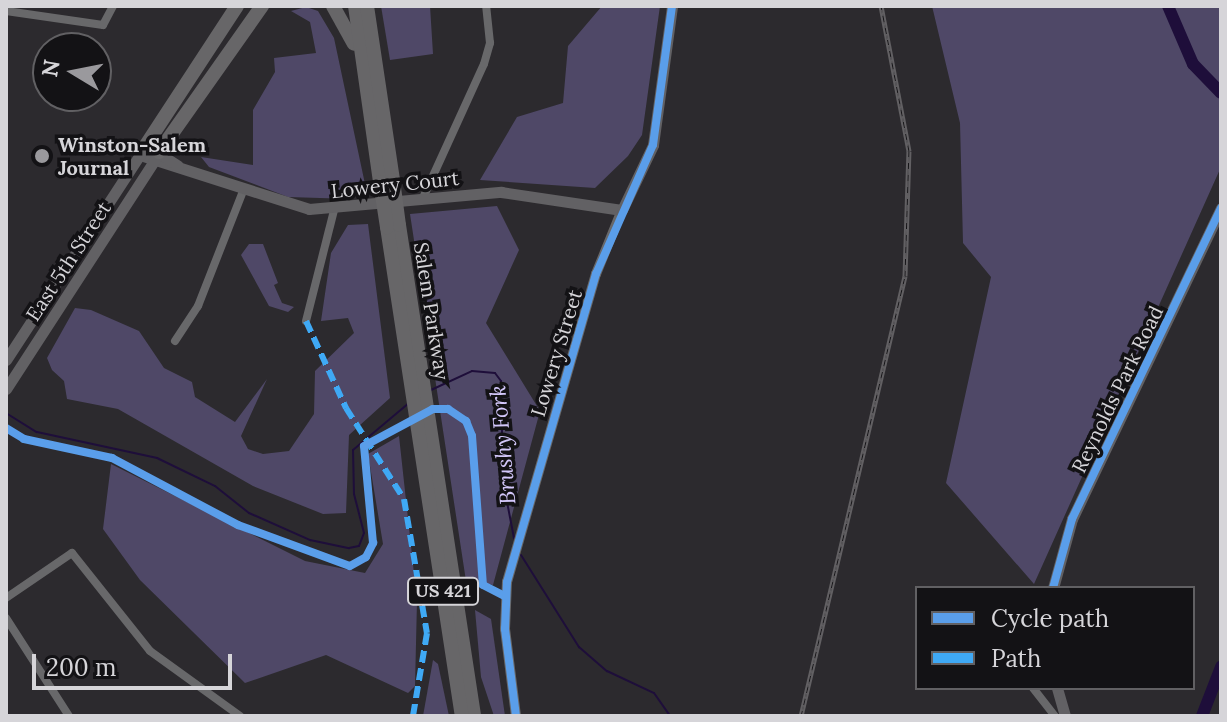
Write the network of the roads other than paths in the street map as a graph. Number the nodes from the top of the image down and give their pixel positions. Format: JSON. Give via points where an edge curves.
{"nodes":[{"id":1,"x":33,"y":6,"type":"edge"},
{"id":2,"x":53,"y":6,"type":"edge"},
{"id":3,"x":113,"y":6,"type":"edge"},
{"id":4,"x":237,"y":6,"type":"edge"},
{"id":5,"x":262,"y":6,"type":"edge"},
{"id":6,"x":333,"y":6,"type":"edge"},
{"id":7,"x":355,"y":6,"type":"edge"},
{"id":8,"x":367,"y":6,"type":"edge"},
{"id":9,"x":486,"y":6,"type":"edge"},
{"id":10,"x":672,"y":6,"type":"edge"},
{"id":11,"x":6,"y":11,"type":"edge"},
{"id":12,"x":32,"y":17,"type":"junction"},
{"id":13,"x":51,"y":19,"type":"junction"},
{"id":14,"x":363,"y":67,"type":"junction"},
{"id":15,"x":150,"y":154,"type":"junction"},
{"id":16,"x":386,"y":181,"type":"junction"},
{"id":17,"x":243,"y":191,"type":"junction"},
{"id":18,"x":422,"y":200,"type":"junction"},
{"id":19,"x":1221,"y":208,"type":"edge"},
{"id":20,"x":334,"y":210,"type":"junction"},
{"id":21,"x":622,"y":210,"type":"junction"},
{"id":22,"x":306,"y":321,"type":"dead end"},
{"id":23,"x":175,"y":341,"type":"dead end"},
{"id":24,"x":6,"y":360,"type":"edge"},
{"id":25,"x":6,"y":389,"type":"edge"},
{"id":26,"x":426,"y":441,"type":"junction"},
{"id":27,"x":1054,"y":586,"type":"edge"},
{"id":28,"x":6,"y":598,"type":"edge"},
{"id":29,"x":6,"y":618,"type":"edge"},
{"id":30,"x":1035,"y":690,"type":"edge"},
{"id":31,"x":1058,"y":690,"type":"edge"},
{"id":32,"x":69,"y":716,"type":"edge"},
{"id":33,"x":238,"y":716,"type":"edge"},
{"id":34,"x":462,"y":716,"type":"edge"},
{"id":35,"x":474,"y":716,"type":"edge"},
{"id":36,"x":516,"y":716,"type":"edge"},
{"id":37,"x":1055,"y":716,"type":"edge"},
{"id":38,"x":1065,"y":716,"type":"edge"}],
"edges":[{"from":1,"to":12,"type":"street"},
{"from":2,"to":13,"type":"street"},
{"from":3,"to":13,"type":"street","via":[[103,25]]},
{"from":4,"to":15,"type":"highway"},
{"from":5,"to":15,"type":"highway"},
{"from":6,"to":14,"type":"highway"},
{"from":7,"to":14,"type":"highway","name":"Salem Parkway","number":"US 421"},
{"from":8,"to":16,"type":"highway","name":"Salem Parkway","number":"US 421"},
{"from":9,"to":18,"type":"street","via":[[484,64]]},
{"from":10,"to":21,"type":"main road","name":"Lowery Street","via":[[653,145]]},
{"from":11,"to":12,"type":"street"},
{"from":12,"to":13,"type":"street"},
{"from":14,"to":16,"type":"highway","name":"Salem Parkway","number":"US 421"},
{"from":15,"to":17,"type":"main road","name":"Lowery Court"},
{"from":15,"to":24,"type":"main road","name":"East 5th Street"},
{"from":15,"to":25,"type":"main road","name":"East 5th Street"},
{"from":16,"to":26,"type":"highway","name":"Salem Parkway","number":"US 421","bridge":true},
{"from":17,"to":20,"type":"main road","name":"Lowery Court"},
{"from":17,"to":23,"type":"street","via":[[198,306]]},
{"from":18,"to":20,"type":"main road","name":"Lowery Court"},
{"from":18,"to":21,"type":"main road","name":"Lowery Court","via":[[517,193]]},
{"from":19,"to":27,"type":"main road","name":"Reynolds Park Road","via":[[1072,519]]},
{"from":20,"to":22,"type":"street"},
{"from":21,"to":36,"type":"street","name":"Lowery Street","via":[[596,274],[510,568],[504,617]]},
{"from":26,"to":34,"type":"highway","name":"Salem Parkway","number":"US 421"},
{"from":26,"to":35,"type":"highway","name":"Salem Parkway","number":"US 421"},
{"from":28,"to":33,"type":"street","via":[[72,553],[150,651]]},
{"from":29,"to":32,"type":"street"},
{"from":30,"to":37,"type":"street"},
{"from":31,"to":38,"type":"main road"}]}
